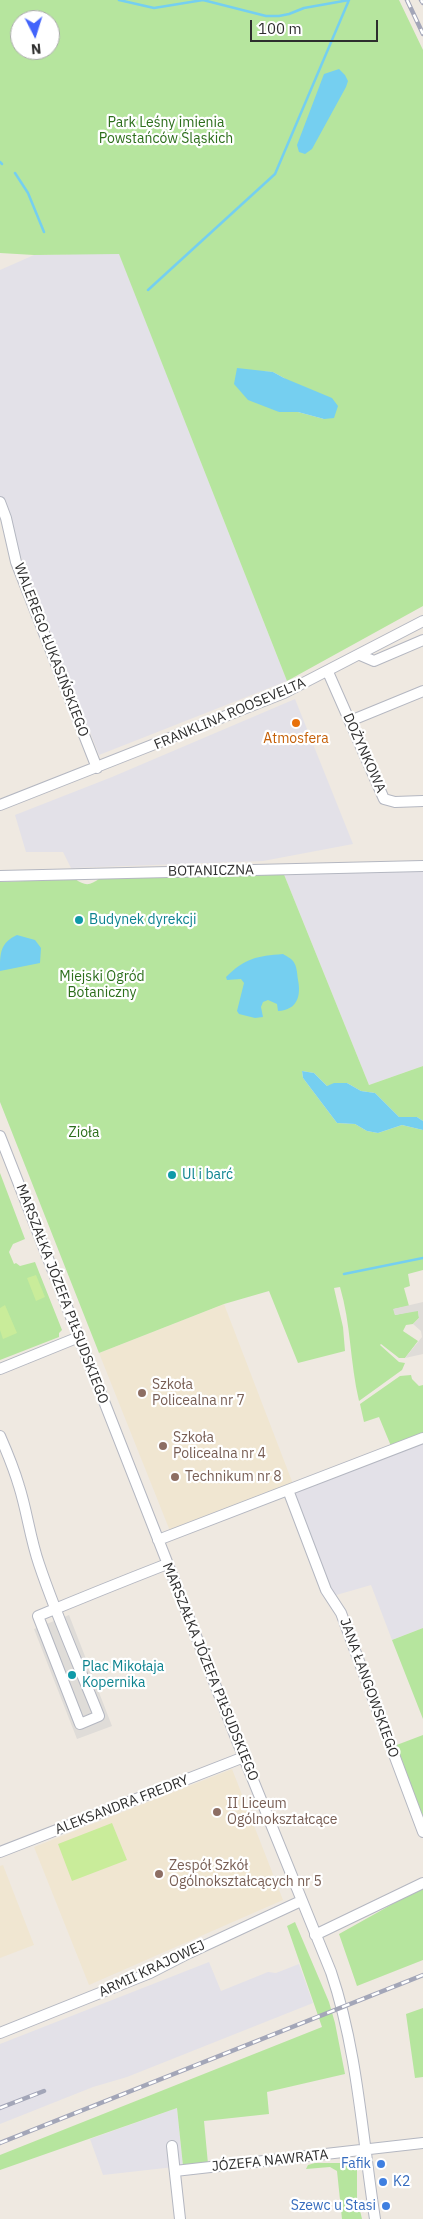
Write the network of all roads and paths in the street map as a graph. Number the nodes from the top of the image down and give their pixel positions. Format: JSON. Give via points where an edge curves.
{"nodes":[{"id":1,"x":0,"y":502,"type":"edge"},
{"id":2,"x":4,"y":526,"type":"edge"},
{"id":3,"x":423,"y":621,"type":"edge"},
{"id":4,"x":423,"y":640,"type":"edge"},
{"id":5,"x":360,"y":655,"type":"junction"},
{"id":6,"x":328,"y":672,"type":"junction"},
{"id":7,"x":422,"y":695,"type":"edge"},
{"id":8,"x":350,"y":721,"type":"junction"},
{"id":9,"x":97,"y":768,"type":"junction"},
{"id":10,"x":31,"y":794,"type":"junction"},
{"id":11,"x":423,"y":802,"type":"edge"},
{"id":12,"x":0,"y":805,"type":"edge"},
{"id":13,"x":0,"y":811,"type":"edge"},
{"id":14,"x":423,"y":866,"type":"edge"},
{"id":15,"x":0,"y":876,"type":"edge"},
{"id":16,"x":0,"y":1136,"type":"edge"},
{"id":17,"x":2,"y":1149,"type":"edge"},
{"id":18,"x":79,"y":1337,"type":"junction"},
{"id":19,"x":0,"y":1369,"type":"edge"},
{"id":20,"x":0,"y":1436,"type":"edge"},
{"id":21,"x":423,"y":1438,"type":"edge"},
{"id":22,"x":288,"y":1490,"type":"junction"},
{"id":23,"x":158,"y":1540,"type":"junction"},
{"id":24,"x":167,"y":1564,"type":"junction"},
{"id":25,"x":56,"y":1608,"type":"junction"},
{"id":26,"x":244,"y":1757,"type":"junction"},
{"id":27,"x":423,"y":1832,"type":"edge"},
{"id":28,"x":0,"y":1852,"type":"edge"},
{"id":29,"x":423,"y":1883,"type":"edge"},
{"id":30,"x":301,"y":1901,"type":"junction"},
{"id":31,"x":315,"y":1934,"type":"junction"},
{"id":32,"x":0,"y":2033,"type":"edge"},
{"id":33,"x":423,"y":2143,"type":"edge"},
{"id":34,"x":172,"y":2146,"type":"dead end"},
{"id":35,"x":366,"y":2150,"type":"junction"},
{"id":36,"x":175,"y":2171,"type":"junction"},
{"id":37,"x":180,"y":2219,"type":"edge"},
{"id":38,"x":375,"y":2219,"type":"edge"}],
"edges":[{"from":1,"to":2,"type":"street","name":"WALEREGO ŁUKASIŃSKIEGO"},
{"from":2,"to":9,"type":"street","name":"WALEREGO ŁUKASIŃSKIEGO","via":[[25,588]]},
{"from":3,"to":5,"type":"street","name":"FRANKLINA ROOSEVELTA"},
{"from":4,"to":5,"type":"street","via":[[374,661]]},
{"from":5,"to":6,"type":"street","name":"FRANKLINA ROOSEVELTA"},
{"from":6,"to":8,"type":"street","name":"DOŻYNKOWA"},
{"from":6,"to":9,"type":"street","name":"FRANKLINA ROOSEVELTA","via":[[284,693]]},
{"from":7,"to":8,"type":"street"},
{"from":8,"to":11,"type":"street","name":"DOŻYNKOWA","via":[[384,799]]},
{"from":9,"to":10,"type":"street","name":"FRANKLINA ROOSEVELTA"},
{"from":10,"to":12,"type":"street","name":"FRANKLINA ROOSEVELTA"},
{"from":10,"to":13,"type":"street","name":"FRANKLINA ROOSEVELTA"},
{"from":14,"to":15,"type":"street","name":"BOTANICZNA"},
{"from":16,"to":17,"type":"street","name":"MARSZAŁKA JÓZEFA PIŁSUDSKIEGO"},
{"from":17,"to":18,"type":"street","name":"MARSZAŁKA JÓZEFA PIŁSUDSKIEGO"},
{"from":18,"to":19,"type":"street"},
{"from":18,"to":23,"type":"street","name":"MARSZAŁKA JÓZEFA PIŁSUDSKIEGO"},
{"from":20,"to":25,"type":"street","via":[[19,1485],[38,1562]]},
{"from":21,"to":22,"type":"street"},
{"from":22,"to":23,"type":"street"},
{"from":22,"to":27,"type":"street","name":"JANA ŁANGOWSKIEGO","via":[[326,1590],[341,1613]]},
{"from":23,"to":24,"type":"street","name":"MARSZAŁKA JÓZEFA PIŁSUDSKIEGO"},
{"from":24,"to":25,"type":"street"},
{"from":24,"to":26,"type":"street","name":"MARSZAŁKA JÓZEFA PIŁSUDSKIEGO"},
{"from":25,"to":25,"type":"street","via":[[99,1716],[80,1724],[38,1616]]},
{"from":26,"to":28,"type":"street","name":"ALEKSANDRA FREDRY"},
{"from":26,"to":30,"type":"street","name":"MARSZAŁKA JÓZEFA PIŁSUDSKIEGO"},
{"from":29,"to":31,"type":"street"},
{"from":30,"to":31,"type":"street","name":"MARSZAŁKA JÓZEFA PIŁSUDSKIEGO"},
{"from":30,"to":32,"type":"street","name":"ARMII KRAJOWEJ","via":[[150,1973]]},
{"from":31,"to":35,"type":"street","name":"MARSZAŁKA JÓZEFA PIŁSUDSKIEGO","via":[[342,2009]]},
{"from":33,"to":35,"type":"street","name":"JÓZEFA NAWRATA"},
{"from":34,"to":36,"type":"street"},
{"from":35,"to":36,"type":"street","name":"JÓZEFA NAWRATA"},
{"from":35,"to":38,"type":"street","name":"MARSZAŁKA JÓZEFA PIŁSUDSKIEGO"},
{"from":36,"to":37,"type":"street"}]}
